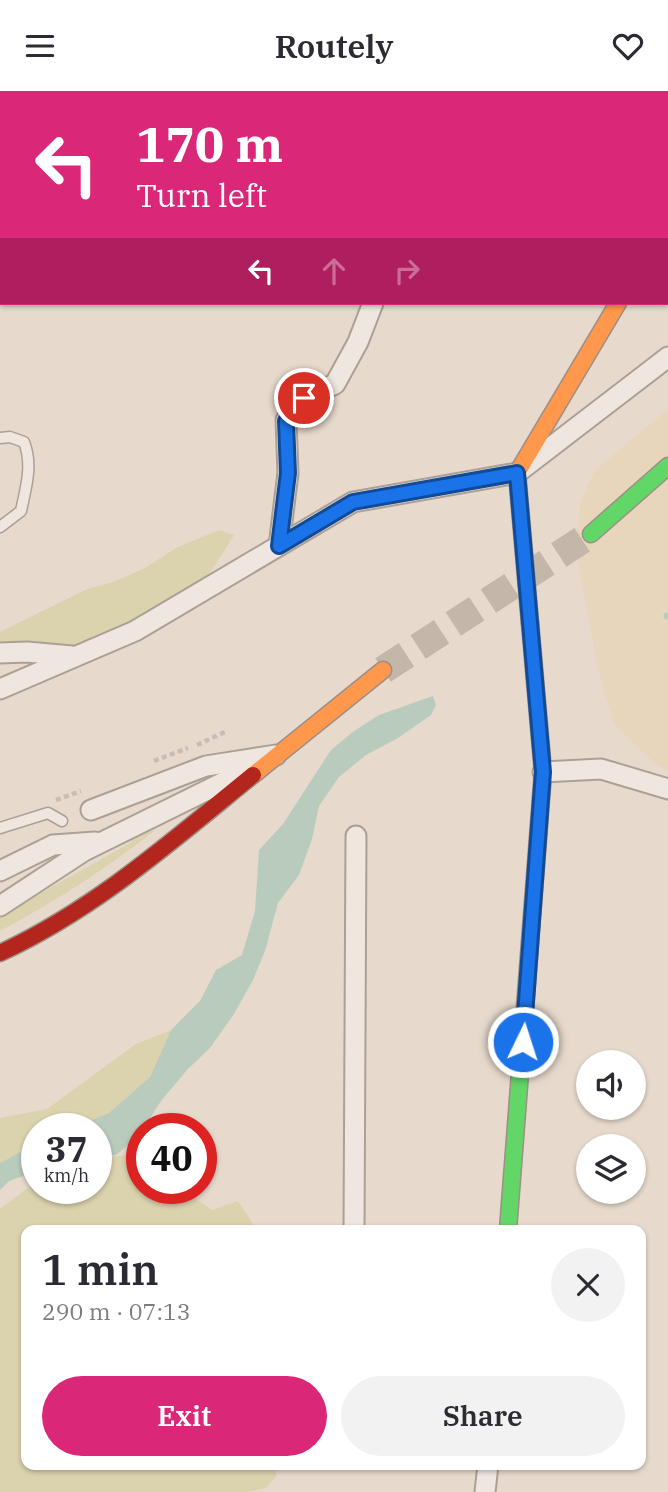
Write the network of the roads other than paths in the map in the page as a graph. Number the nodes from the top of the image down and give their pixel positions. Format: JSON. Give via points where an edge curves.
{"nodes":[{"id":1,"x":372,"y":305,"type":"edge"},
{"id":2,"x":617,"y":305,"type":"edge"},
{"id":3,"x":668,"y":357,"type":"edge"},
{"id":4,"x":0,"y":438,"type":"edge"},
{"id":5,"x":668,"y":466,"type":"edge"},
{"id":6,"x":517,"y":473,"type":"junction"},
{"id":7,"x":0,"y":527,"type":"edge"},
{"id":8,"x":591,"y":534,"type":"tunnel mouth"},
{"id":9,"x":279,"y":546,"type":"junction"},
{"id":10,"x":0,"y":653,"type":"edge"},
{"id":11,"x":75,"y":657,"type":"junction"},
{"id":12,"x":383,"y":670,"type":"tunnel mouth"},
{"id":13,"x":0,"y":689,"type":"edge"},
{"id":14,"x":277,"y":755,"type":"junction"},
{"id":15,"x":543,"y":772,"type":"junction"},
{"id":16,"x":668,"y":789,"type":"edge"},
{"id":17,"x":91,"y":810,"type":"dead end"},
{"id":18,"x":62,"y":821,"type":"dead end"},
{"id":19,"x":0,"y":828,"type":"edge"},
{"id":20,"x":356,"y":836,"type":"dead end"},
{"id":21,"x":107,"y":841,"type":"junction"},
{"id":22,"x":0,"y":871,"type":"edge"},
{"id":23,"x":0,"y":906,"type":"edge"},
{"id":24,"x":0,"y":953,"type":"edge"},
{"id":25,"x":354,"y":1225,"type":"edge"},
{"id":26,"x":508,"y":1225,"type":"edge"},
{"id":27,"x":487,"y":1470,"type":"edge"},
{"id":28,"x":485,"y":1492,"type":"edge"}],
"edges":[{"from":1,"to":9,"type":"street","via":[[335,384],[304,398],[286,421],[288,473]]},
{"from":2,"to":6,"type":"street"},
{"from":3,"to":6,"type":"street"},
{"from":4,"to":7,"type":"lane","via":[[24,442],[29,457],[22,511]]},
{"from":5,"to":8,"type":"street"},
{"from":6,"to":9,"type":"street","via":[[353,502]]},
{"from":6,"to":15,"type":"street"},
{"from":9,"to":11,"type":"street","via":[[135,631]]},
{"from":10,"to":11,"type":"street"},
{"from":11,"to":13,"type":"street"},
{"from":12,"to":14,"type":"street"},
{"from":14,"to":17,"type":"street","via":[[206,766]]},
{"from":14,"to":21,"type":"street"},
{"from":14,"to":24,"type":"street","via":[[200,821],[88,905]]},
{"from":15,"to":16,"type":"street","via":[[601,769]]},
{"from":15,"to":26,"type":"street"},
{"from":18,"to":19,"type":"lane","via":[[48,813]]},
{"from":20,"to":25,"type":"street"},
{"from":21,"to":22,"type":"street","via":[[53,845]]},
{"from":21,"to":23,"type":"street"},
{"from":27,"to":28,"type":"street"}]}
